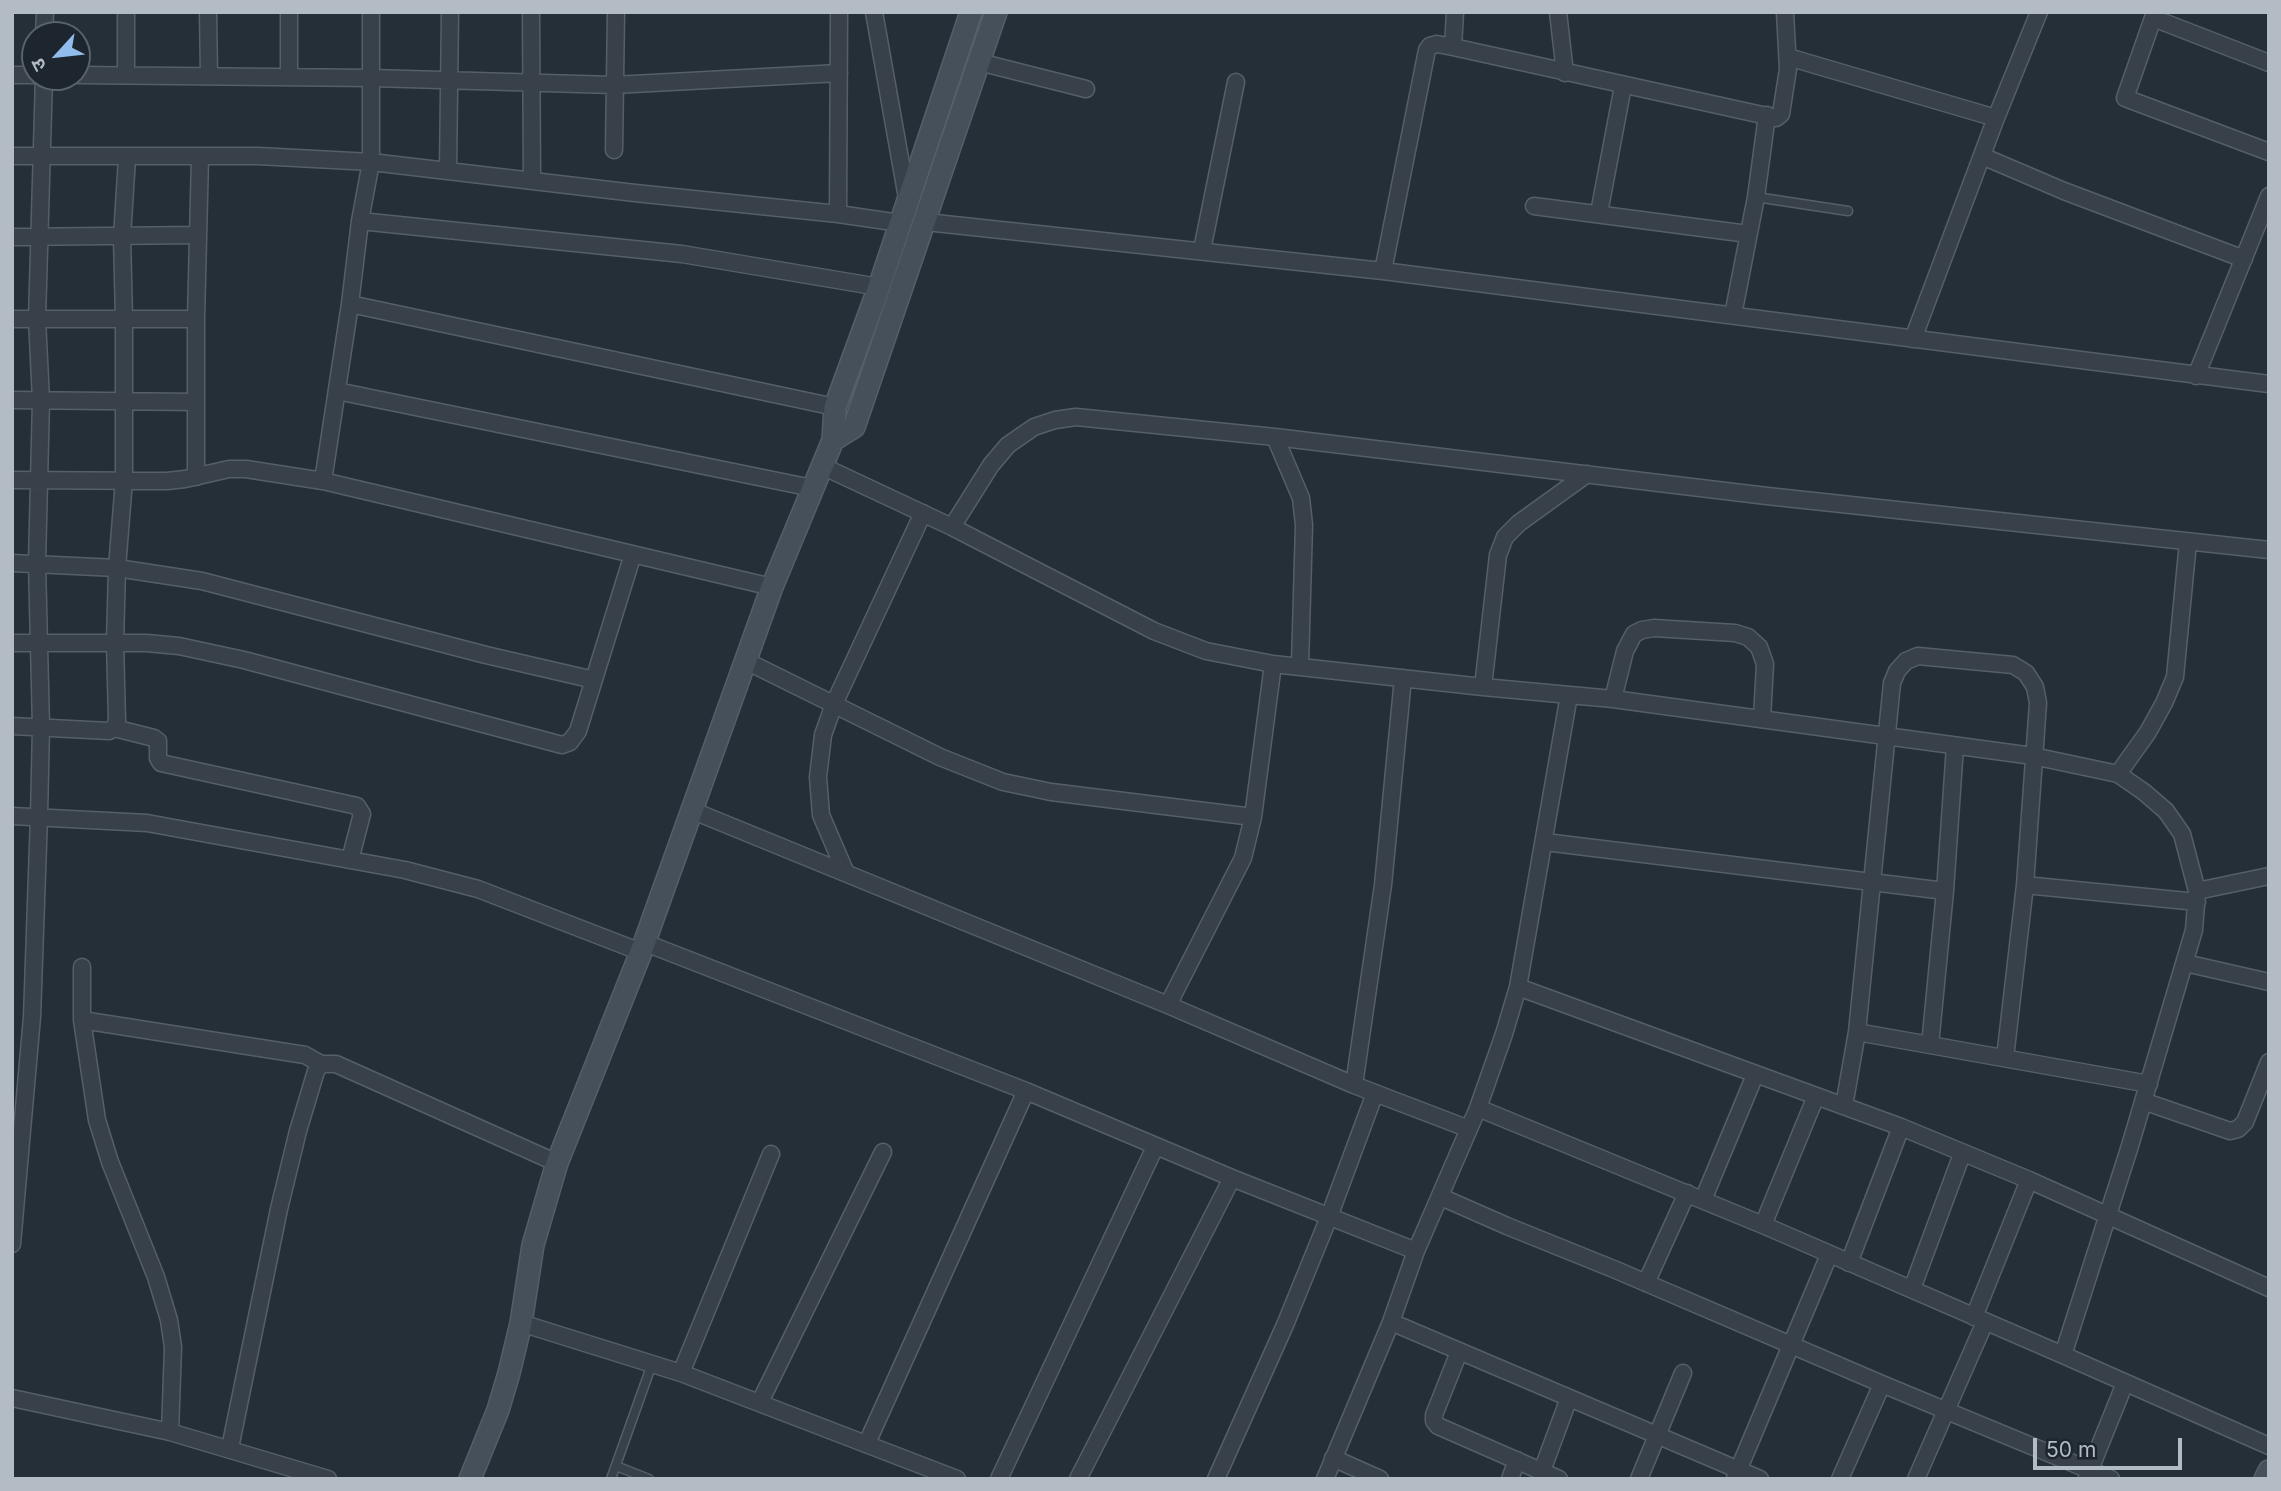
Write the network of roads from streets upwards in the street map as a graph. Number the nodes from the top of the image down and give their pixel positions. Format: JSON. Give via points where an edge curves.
{"nodes":[{"id":1,"x":126,"y":12,"type":"edge"},
{"id":2,"x":208,"y":12,"type":"edge"},
{"id":3,"x":289,"y":12,"type":"edge"},
{"id":4,"x":371,"y":12,"type":"edge"},
{"id":5,"x":450,"y":12,"type":"edge"},
{"id":6,"x":531,"y":12,"type":"edge"},
{"id":7,"x":616,"y":12,"type":"edge"},
{"id":8,"x":839,"y":12,"type":"edge"},
{"id":9,"x":874,"y":12,"type":"edge"},
{"id":10,"x":971,"y":12,"type":"edge"},
{"id":11,"x":996,"y":12,"type":"edge"},
{"id":12,"x":1455,"y":12,"type":"edge"},
{"id":13,"x":1558,"y":12,"type":"edge"},
{"id":14,"x":1785,"y":12,"type":"edge"},
{"id":15,"x":2039,"y":12,"type":"edge"},
{"id":16,"x":2155,"y":15,"type":"edge"},
{"id":17,"x":1453,"y":47,"type":"junction"},
{"id":18,"x":1788,"y":57,"type":"junction"},
{"id":19,"x":979,"y":62,"type":"junction"},
{"id":20,"x":2269,"y":63,"type":"edge"},
{"id":21,"x":839,"y":73,"type":"junction"},
{"id":22,"x":1565,"y":73,"type":"junction"},
{"id":23,"x":91,"y":75,"type":"edge"},
{"id":24,"x":125,"y":75,"type":"junction"},
{"id":25,"x":209,"y":76,"type":"junction"},
{"id":26,"x":289,"y":77,"type":"junction"},
{"id":27,"x":372,"y":78,"type":"junction"},
{"id":28,"x":448,"y":81,"type":"junction"},
{"id":29,"x":532,"y":82,"type":"junction"},
{"id":30,"x":1236,"y":82,"type":"dead end"},
{"id":31,"x":614,"y":85,"type":"junction"},
{"id":32,"x":1623,"y":86,"type":"junction"},
{"id":33,"x":1086,"y":89,"type":"dead end"},
{"id":34,"x":44,"y":91,"type":"edge"},
{"id":35,"x":1767,"y":115,"type":"junction"},
{"id":36,"x":1996,"y":118,"type":"junction"},
{"id":37,"x":614,"y":150,"type":"dead end"},
{"id":38,"x":2269,"y":152,"type":"edge"},
{"id":39,"x":12,"y":156,"type":"edge"},
{"id":40,"x":1982,"y":156,"type":"junction"},
{"id":41,"x":43,"y":157,"type":"junction"},
{"id":42,"x":200,"y":157,"type":"junction"},
{"id":43,"x":127,"y":158,"type":"junction"},
{"id":44,"x":371,"y":162,"type":"junction"},
{"id":45,"x":448,"y":171,"type":"junction"},
{"id":46,"x":532,"y":181,"type":"junction"},
{"id":47,"x":2269,"y":197,"type":"edge"},
{"id":48,"x":907,"y":198,"type":"junction"},
{"id":49,"x":1534,"y":206,"type":"dead end"},
{"id":50,"x":1599,"y":213,"type":"junction"},
{"id":51,"x":838,"y":214,"type":"junction"},
{"id":52,"x":360,"y":221,"type":"junction"},
{"id":53,"x":926,"y":222,"type":"junction"},
{"id":54,"x":900,"y":223,"type":"junction"},
{"id":55,"x":1748,"y":234,"type":"junction"},
{"id":56,"x":198,"y":235,"type":"junction"},
{"id":57,"x":12,"y":237,"type":"edge"},
{"id":58,"x":122,"y":237,"type":"junction"},
{"id":59,"x":41,"y":238,"type":"junction"},
{"id":60,"x":1202,"y":250,"type":"junction"},
{"id":61,"x":2244,"y":259,"type":"junction"},
{"id":62,"x":1383,"y":271,"type":"junction"},
{"id":63,"x":878,"y":287,"type":"junction"},
{"id":64,"x":350,"y":304,"type":"junction"},
{"id":65,"x":1733,"y":316,"type":"junction"},
{"id":66,"x":196,"y":318,"type":"junction"},
{"id":67,"x":12,"y":319,"type":"edge"},
{"id":68,"x":37,"y":319,"type":"junction"},
{"id":69,"x":124,"y":319,"type":"junction"},
{"id":70,"x":1913,"y":339,"type":"junction"},
{"id":71,"x":2196,"y":376,"type":"junction"},
{"id":72,"x":2269,"y":384,"type":"edge"},
{"id":73,"x":337,"y":391,"type":"junction"},
{"id":74,"x":12,"y":400,"type":"edge"},
{"id":75,"x":41,"y":400,"type":"junction"},
{"id":76,"x":196,"y":402,"type":"junction"},
{"id":77,"x":125,"y":403,"type":"junction"},
{"id":78,"x":835,"y":407,"type":"junction"},
{"id":79,"x":1275,"y":437,"type":"junction"},
{"id":80,"x":833,"y":440,"type":"junction"},
{"id":81,"x":822,"y":466,"type":"junction"},
{"id":82,"x":1587,"y":474,"type":"junction"},
{"id":83,"x":196,"y":477,"type":"junction"},
{"id":84,"x":39,"y":480,"type":"junction"},
{"id":85,"x":124,"y":480,"type":"junction"},
{"id":86,"x":12,"y":481,"type":"edge"},
{"id":87,"x":323,"y":481,"type":"junction"},
{"id":88,"x":812,"y":488,"type":"junction"},
{"id":89,"x":923,"y":513,"type":"junction"},
{"id":90,"x":952,"y":527,"type":"junction"},
{"id":91,"x":2188,"y":542,"type":"junction"},
{"id":92,"x":2269,"y":550,"type":"edge"},
{"id":93,"x":633,"y":554,"type":"junction"},
{"id":94,"x":37,"y":562,"type":"junction"},
{"id":95,"x":12,"y":563,"type":"edge"},
{"id":96,"x":117,"y":568,"type":"junction"},
{"id":97,"x":772,"y":587,"type":"junction"},
{"id":98,"x":12,"y":643,"type":"edge"},
{"id":99,"x":39,"y":643,"type":"junction"},
{"id":100,"x":115,"y":643,"type":"junction"},
{"id":101,"x":744,"y":660,"type":"junction"},
{"id":102,"x":1273,"y":664,"type":"junction"},
{"id":103,"x":1300,"y":665,"type":"junction"},
{"id":104,"x":1403,"y":678,"type":"junction"},
{"id":105,"x":594,"y":680,"type":"junction"},
{"id":106,"x":1483,"y":687,"type":"junction"},
{"id":107,"x":1569,"y":695,"type":"junction"},
{"id":108,"x":1613,"y":699,"type":"junction"},
{"id":109,"x":834,"y":704,"type":"junction"},
{"id":110,"x":1762,"y":718,"type":"junction"},
{"id":111,"x":12,"y":726,"type":"edge"},
{"id":112,"x":41,"y":727,"type":"junction"},
{"id":113,"x":114,"y":728,"type":"junction"},
{"id":114,"x":1888,"y":736,"type":"junction"},
{"id":115,"x":1955,"y":746,"type":"junction"},
{"id":116,"x":2033,"y":756,"type":"junction"},
{"id":117,"x":2118,"y":774,"type":"junction"},
{"id":118,"x":691,"y":810,"type":"junction"},
{"id":119,"x":12,"y":816,"type":"edge"},
{"id":120,"x":39,"y":816,"type":"junction"},
{"id":121,"x":1253,"y":817,"type":"junction"},
{"id":122,"x":1545,"y":842,"type":"junction"},
{"id":123,"x":350,"y":860,"type":"junction"},
{"id":124,"x":845,"y":871,"type":"junction"},
{"id":125,"x":2269,"y":876,"type":"edge"},
{"id":126,"x":1871,"y":882,"type":"junction"},
{"id":127,"x":2025,"y":885,"type":"junction"},
{"id":128,"x":1945,"y":891,"type":"junction"},
{"id":129,"x":2197,"y":896,"type":"junction"},
{"id":130,"x":642,"y":947,"type":"junction"},
{"id":131,"x":2185,"y":963,"type":"junction"},
{"id":132,"x":82,"y":967,"type":"dead end"},
{"id":133,"x":2269,"y":982,"type":"edge"},
{"id":134,"x":1518,"y":987,"type":"junction"},
{"id":135,"x":1168,"y":1005,"type":"junction"},
{"id":136,"x":82,"y":1020,"type":"junction"},
{"id":137,"x":1857,"y":1032,"type":"junction"},
{"id":138,"x":1930,"y":1045,"type":"junction"},
{"id":139,"x":2005,"y":1058,"type":"junction"},
{"id":140,"x":2269,"y":1062,"type":"edge"},
{"id":141,"x":321,"y":1064,"type":"junction"},
{"id":142,"x":1755,"y":1075,"type":"junction"},
{"id":143,"x":1354,"y":1084,"type":"junction"},
{"id":144,"x":2148,"y":1084,"type":"junction"},
{"id":145,"x":1026,"y":1091,"type":"junction"},
{"id":146,"x":1375,"y":1093,"type":"junction"},
{"id":147,"x":1816,"y":1096,"type":"junction"},
{"id":148,"x":2143,"y":1101,"type":"junction"},
{"id":149,"x":1844,"y":1106,"type":"junction"},
{"id":150,"x":1479,"y":1108,"type":"junction"},
{"id":151,"x":1900,"y":1127,"type":"junction"},
{"id":152,"x":1469,"y":1129,"type":"junction"},
{"id":153,"x":1155,"y":1147,"type":"junction"},
{"id":154,"x":883,"y":1152,"type":"dead end"},
{"id":155,"x":771,"y":1154,"type":"dead end"},
{"id":156,"x":1962,"y":1154,"type":"junction"},
{"id":157,"x":556,"y":1163,"type":"junction"},
{"id":158,"x":1232,"y":1178,"type":"junction"},
{"id":159,"x":2029,"y":1180,"type":"junction"},
{"id":160,"x":1441,"y":1196,"type":"junction"},
{"id":161,"x":1695,"y":1196,"type":"junction"},
{"id":162,"x":2107,"y":1215,"type":"junction"},
{"id":163,"x":1329,"y":1217,"type":"junction"},
{"id":164,"x":1763,"y":1225,"type":"junction"},
{"id":165,"x":12,"y":1244,"type":"edge"},
{"id":166,"x":1416,"y":1251,"type":"junction"},
{"id":167,"x":1829,"y":1255,"type":"junction"},
{"id":168,"x":1849,"y":1263,"type":"junction"},
{"id":169,"x":1646,"y":1283,"type":"junction"},
{"id":170,"x":2269,"y":1287,"type":"edge"},
{"id":171,"x":1912,"y":1289,"type":"junction"},
{"id":172,"x":1980,"y":1319,"type":"junction"},
{"id":173,"x":1391,"y":1322,"type":"junction"},
{"id":174,"x":521,"y":1323,"type":"junction"},
{"id":175,"x":1791,"y":1344,"type":"junction"},
{"id":176,"x":1459,"y":1352,"type":"junction"},
{"id":177,"x":2063,"y":1355,"type":"junction"},
{"id":178,"x":681,"y":1373,"type":"junction"},
{"id":179,"x":1683,"y":1373,"type":"dead end"},
{"id":180,"x":2125,"y":1383,"type":"junction"},
{"id":181,"x":1882,"y":1384,"type":"junction"},
{"id":182,"x":12,"y":1398,"type":"edge"},
{"id":183,"x":1569,"y":1398,"type":"junction"},
{"id":184,"x":760,"y":1402,"type":"junction"},
{"id":185,"x":1946,"y":1410,"type":"junction"},
{"id":186,"x":170,"y":1432,"type":"junction"},
{"id":187,"x":1658,"y":1436,"type":"junction"},
{"id":188,"x":867,"y":1443,"type":"junction"},
{"id":189,"x":2269,"y":1446,"type":"edge"},
{"id":190,"x":230,"y":1448,"type":"junction"},
{"id":191,"x":1333,"y":1458,"type":"junction"},
{"id":192,"x":1517,"y":1460,"type":"junction"},
{"id":193,"x":1542,"y":1471,"type":"junction"},
{"id":194,"x":2269,"y":1471,"type":"edge"},
{"id":195,"x":1737,"y":1474,"type":"edge"},
{"id":196,"x":2087,"y":1474,"type":"edge"},
{"id":197,"x":328,"y":1479,"type":"edge"},
{"id":198,"x":470,"y":1479,"type":"edge"},
{"id":199,"x":957,"y":1479,"type":"edge"},
{"id":200,"x":999,"y":1479,"type":"edge"},
{"id":201,"x":1078,"y":1479,"type":"edge"},
{"id":202,"x":1216,"y":1479,"type":"edge"},
{"id":203,"x":1325,"y":1479,"type":"edge"},
{"id":204,"x":1380,"y":1479,"type":"edge"},
{"id":205,"x":1510,"y":1479,"type":"edge"},
{"id":206,"x":1559,"y":1479,"type":"edge"},
{"id":207,"x":1639,"y":1479,"type":"edge"},
{"id":208,"x":1760,"y":1479,"type":"edge"},
{"id":209,"x":1840,"y":1479,"type":"edge"},
{"id":210,"x":1916,"y":1479,"type":"edge"},
{"id":211,"x":2111,"y":1479,"type":"edge"},
{"id":212,"x":2265,"y":1479,"type":"edge"}],
"edges":[{"from":1,"to":24,"type":"street"},
{"from":2,"to":25,"type":"street"},
{"from":3,"to":26,"type":"street"},
{"from":4,"to":27,"type":"street"},
{"from":5,"to":28,"type":"street"},
{"from":6,"to":29,"type":"street"},
{"from":7,"to":31,"type":"street"},
{"from":8,"to":21,"type":"street"},
{"from":9,"to":48,"type":"street"},
{"from":10,"to":48,"type":"street"},
{"from":11,"to":19,"type":"street"},
{"from":12,"to":17,"type":"street"},
{"from":13,"to":22,"type":"street"},
{"from":14,"to":18,"type":"street"},
{"from":15,"to":36,"type":"street"},
{"from":16,"to":20,"type":"street"},
{"from":16,"to":38,"type":"street","via":[[2125,99]]},
{"from":17,"to":22,"type":"street"},
{"from":17,"to":62,"type":"street","via":[[1437,44],[1426,50]]},
{"from":18,"to":35,"type":"street","via":[[1781,114],[1776,118]]},
{"from":18,"to":36,"type":"street"},
{"from":19,"to":33,"type":"street"},
{"from":19,"to":53,"type":"street"},
{"from":21,"to":31,"type":"street"},
{"from":21,"to":51,"type":"street"},
{"from":22,"to":32,"type":"street"},
{"from":23,"to":24,"type":"street"},
{"from":24,"to":25,"type":"street"},
{"from":25,"to":26,"type":"street"},
{"from":26,"to":27,"type":"street"},
{"from":27,"to":28,"type":"street"},
{"from":27,"to":44,"type":"street"},
{"from":28,"to":29,"type":"street"},
{"from":28,"to":45,"type":"street"},
{"from":29,"to":31,"type":"street"},
{"from":29,"to":46,"type":"street"},
{"from":30,"to":60,"type":"street"},
{"from":31,"to":37,"type":"street"},
{"from":32,"to":35,"type":"street"},
{"from":32,"to":50,"type":"street"},
{"from":34,"to":41,"type":"street"},
{"from":35,"to":55,"type":"street"},
{"from":36,"to":40,"type":"street"},
{"from":39,"to":41,"type":"street"},
{"from":40,"to":61,"type":"street"},
{"from":40,"to":70,"type":"street"},
{"from":41,"to":43,"type":"street"},
{"from":41,"to":59,"type":"street"},
{"from":42,"to":43,"type":"street"},
{"from":42,"to":44,"type":"street"},
{"from":42,"to":56,"type":"street"},
{"from":43,"to":58,"type":"street"},
{"from":44,"to":45,"type":"street"},
{"from":44,"to":52,"type":"street"},
{"from":45,"to":46,"type":"street"},
{"from":46,"to":51,"type":"street"},
{"from":47,"to":61,"type":"street"},
{"from":48,"to":54,"type":"street"},
{"from":49,"to":50,"type":"street"},
{"from":50,"to":55,"type":"street"},
{"from":51,"to":54,"type":"street"},
{"from":52,"to":63,"type":"street","via":[[682,254]]},
{"from":52,"to":64,"type":"street"},
{"from":53,"to":60,"type":"street"},
{"from":53,"to":80,"type":"street","via":[[854,427]]},
{"from":54,"to":63,"type":"street"},
{"from":55,"to":65,"type":"street"},
{"from":56,"to":58,"type":"street"},
{"from":56,"to":66,"type":"street"},
{"from":57,"to":59,"type":"street"},
{"from":58,"to":59,"type":"street"},
{"from":58,"to":69,"type":"street"},
{"from":59,"to":68,"type":"street"},
{"from":60,"to":62,"type":"street"},
{"from":61,"to":71,"type":"street"},
{"from":62,"to":65,"type":"street"},
{"from":63,"to":78,"type":"street"},
{"from":64,"to":73,"type":"street"},
{"from":64,"to":78,"type":"street"},
{"from":65,"to":70,"type":"street"},
{"from":66,"to":69,"type":"street"},
{"from":66,"to":76,"type":"street"},
{"from":67,"to":68,"type":"street"},
{"from":68,"to":69,"type":"street"},
{"from":68,"to":75,"type":"street"},
{"from":69,"to":77,"type":"street"},
{"from":70,"to":71,"type":"street"},
{"from":71,"to":72,"type":"street"},
{"from":73,"to":87,"type":"street"},
{"from":73,"to":88,"type":"street"},
{"from":74,"to":75,"type":"street"},
{"from":75,"to":77,"type":"street"},
{"from":75,"to":84,"type":"street"},
{"from":76,"to":77,"type":"street"},
{"from":76,"to":83,"type":"street"},
{"from":77,"to":85,"type":"street"},
{"from":78,"to":80,"type":"street"},
{"from":79,"to":82,"type":"street"},
{"from":79,"to":90,"type":"street","via":[[1076,417],[1055,420],[1034,427],[1008,445]]},
{"from":79,"to":103,"type":"street","via":[[1301,498],[1304,524]]},
{"from":80,"to":81,"type":"street"},
{"from":81,"to":88,"type":"street"},
{"from":81,"to":89,"type":"street"},
{"from":82,"to":91,"type":"street"},
{"from":82,"to":106,"type":"street","via":[[1506,537],[1498,555]]},
{"from":83,"to":85,"type":"street"},
{"from":83,"to":87,"type":"street","via":[[246,469]]},
{"from":84,"to":85,"type":"street"},
{"from":84,"to":86,"type":"street"},
{"from":84,"to":94,"type":"street"},
{"from":85,"to":96,"type":"street"},
{"from":87,"to":93,"type":"street"},
{"from":88,"to":97,"type":"street"},
{"from":89,"to":90,"type":"street"},
{"from":89,"to":109,"type":"street"},
{"from":90,"to":102,"type":"street","via":[[1181,643]]},
{"from":91,"to":92,"type":"street"},
{"from":91,"to":117,"type":"street","via":[[2175,677],[2148,732]]},
{"from":93,"to":97,"type":"street"},
{"from":93,"to":105,"type":"street"},
{"from":94,"to":95,"type":"street"},
{"from":94,"to":96,"type":"street"},
{"from":94,"to":99,"type":"street"},
{"from":96,"to":100,"type":"street"},
{"from":96,"to":105,"type":"street","via":[[261,595]]},
{"from":97,"to":101,"type":"street"},
{"from":98,"to":99,"type":"street"},
{"from":99,"to":100,"type":"street"},
{"from":99,"to":112,"type":"street"},
{"from":100,"to":105,"type":"street","via":[[178,646],[244,660],[562,745],[578,731]]},
{"from":100,"to":113,"type":"street"},
{"from":101,"to":109,"type":"street"},
{"from":101,"to":118,"type":"street"},
{"from":102,"to":103,"type":"street"},
{"from":102,"to":121,"type":"street"},
{"from":103,"to":104,"type":"street"},
{"from":104,"to":106,"type":"street"},
{"from":104,"to":143,"type":"street","via":[[1383,885]]},
{"from":106,"to":107,"type":"street"},
{"from":107,"to":108,"type":"street"},
{"from":107,"to":122,"type":"street"},
{"from":108,"to":110,"type":"street"},
{"from":108,"to":110,"type":"street","via":[[1634,634],[1654,628],[1735,633],[1759,647],[1765,664]]},
{"from":109,"to":121,"type":"street","via":[[940,757],[1003,782]]},
{"from":109,"to":124,"type":"street","via":[[823,735],[818,777],[821,815]]},
{"from":110,"to":114,"type":"street"},
{"from":111,"to":112,"type":"street"},
{"from":112,"to":113,"type":"street"},
{"from":112,"to":120,"type":"street"},
{"from":113,"to":123,"type":"street","via":[[154,738],[161,763],[357,806],[362,814]]},
{"from":114,"to":115,"type":"street"},
{"from":114,"to":116,"type":"street","via":[[1892,684],[1906,661],[1918,656],[2013,665],[2026,673],[2035,687]]},
{"from":114,"to":126,"type":"street"},
{"from":115,"to":116,"type":"street"},
{"from":115,"to":128,"type":"street"},
{"from":116,"to":117,"type":"street"},
{"from":116,"to":127,"type":"street"},
{"from":117,"to":129,"type":"street","via":[[2166,811],[2182,834]]},
{"from":118,"to":124,"type":"street"},
{"from":118,"to":130,"type":"street"},
{"from":119,"to":120,"type":"street"},
{"from":120,"to":123,"type":"street","via":[[147,823]]},
{"from":120,"to":165,"type":"street","via":[[32,1017]]},
{"from":121,"to":135,"type":"street","via":[[1243,858]]},
{"from":122,"to":126,"type":"street"},
{"from":122,"to":134,"type":"street"},
{"from":123,"to":130,"type":"street","via":[[478,889]]},
{"from":124,"to":135,"type":"street"},
{"from":125,"to":129,"type":"street"},
{"from":126,"to":128,"type":"street"},
{"from":126,"to":137,"type":"street"},
{"from":127,"to":129,"type":"street"},
{"from":127,"to":139,"type":"street"},
{"from":128,"to":138,"type":"street"},
{"from":129,"to":131,"type":"street"},
{"from":130,"to":145,"type":"street"},
{"from":130,"to":157,"type":"street"},
{"from":131,"to":133,"type":"street"},
{"from":131,"to":144,"type":"street"},
{"from":132,"to":136,"type":"street"},
{"from":134,"to":142,"type":"street"},
{"from":134,"to":150,"type":"street"},
{"from":135,"to":143,"type":"street"},
{"from":136,"to":141,"type":"street","via":[[305,1055]]},
{"from":136,"to":186,"type":"street","via":[[97,1120],[169,1320],[173,1347]]},
{"from":137,"to":138,"type":"street"},
{"from":137,"to":149,"type":"street"},
{"from":138,"to":139,"type":"street"},
{"from":139,"to":144,"type":"street"},
{"from":140,"to":148,"type":"street","via":[[2238,1129],[2230,1131]]},
{"from":141,"to":157,"type":"street","via":[[336,1064]]},
{"from":141,"to":190,"type":"street","via":[[301,1119],[279,1209]]},
{"from":142,"to":147,"type":"street"},
{"from":142,"to":161,"type":"street"},
{"from":143,"to":146,"type":"street"},
{"from":144,"to":148,"type":"street"},
{"from":145,"to":153,"type":"street"},
{"from":145,"to":188,"type":"street"},
{"from":146,"to":152,"type":"street"},
{"from":146,"to":163,"type":"street"},
{"from":147,"to":149,"type":"street"},
{"from":147,"to":164,"type":"street"},
{"from":148,"to":162,"type":"street"},
{"from":149,"to":151,"type":"street"},
{"from":150,"to":152,"type":"street"},
{"from":150,"to":161,"type":"street"},
{"from":151,"to":156,"type":"street"},
{"from":151,"to":168,"type":"street"},
{"from":152,"to":160,"type":"street"},
{"from":153,"to":158,"type":"street"},
{"from":153,"to":200,"type":"street"},
{"from":154,"to":184,"type":"street"},
{"from":155,"to":178,"type":"street"},
{"from":156,"to":159,"type":"street"},
{"from":156,"to":171,"type":"street"},
{"from":157,"to":174,"type":"street","via":[[533,1245]]},
{"from":158,"to":163,"type":"street"},
{"from":158,"to":201,"type":"street"},
{"from":159,"to":162,"type":"street"},
{"from":159,"to":172,"type":"street"},
{"from":160,"to":166,"type":"street"},
{"from":160,"to":169,"type":"street"},
{"from":161,"to":164,"type":"street"},
{"from":161,"to":169,"type":"street"},
{"from":162,"to":170,"type":"street"},
{"from":162,"to":177,"type":"street"},
{"from":163,"to":166,"type":"street"},
{"from":163,"to":202,"type":"street"},
{"from":164,"to":167,"type":"street"},
{"from":166,"to":173,"type":"street"},
{"from":167,"to":168,"type":"street"},
{"from":167,"to":175,"type":"street"},
{"from":168,"to":171,"type":"street"},
{"from":169,"to":175,"type":"street"},
{"from":171,"to":172,"type":"street"},
{"from":172,"to":177,"type":"street"},
{"from":172,"to":185,"type":"street"},
{"from":173,"to":176,"type":"street"},
{"from":173,"to":191,"type":"street"},
{"from":174,"to":178,"type":"street"},
{"from":174,"to":198,"type":"street","via":[[498,1410]]},
{"from":175,"to":181,"type":"street"},
{"from":175,"to":195,"type":"street"},
{"from":176,"to":183,"type":"street"},
{"from":176,"to":192,"type":"street","via":[[1434,1421]]},
{"from":177,"to":180,"type":"street"},
{"from":178,"to":184,"type":"street"},
{"from":179,"to":187,"type":"street"},
{"from":180,"to":189,"type":"street"},
{"from":180,"to":196,"type":"street"},
{"from":181,"to":185,"type":"street"},
{"from":181,"to":209,"type":"street"},
{"from":182,"to":186,"type":"street"},
{"from":183,"to":187,"type":"street"},
{"from":183,"to":193,"type":"street"},
{"from":184,"to":188,"type":"street"},
{"from":185,"to":196,"type":"street"},
{"from":185,"to":210,"type":"street"},
{"from":186,"to":190,"type":"street"},
{"from":187,"to":195,"type":"street"},
{"from":187,"to":207,"type":"street"},
{"from":188,"to":199,"type":"street"},
{"from":190,"to":197,"type":"street"},
{"from":191,"to":203,"type":"street"},
{"from":191,"to":204,"type":"street"},
{"from":192,"to":193,"type":"street"},
{"from":192,"to":205,"type":"street"},
{"from":193,"to":206,"type":"street"},
{"from":194,"to":212,"type":"street"},
{"from":195,"to":208,"type":"street"},
{"from":196,"to":211,"type":"street"}]}
